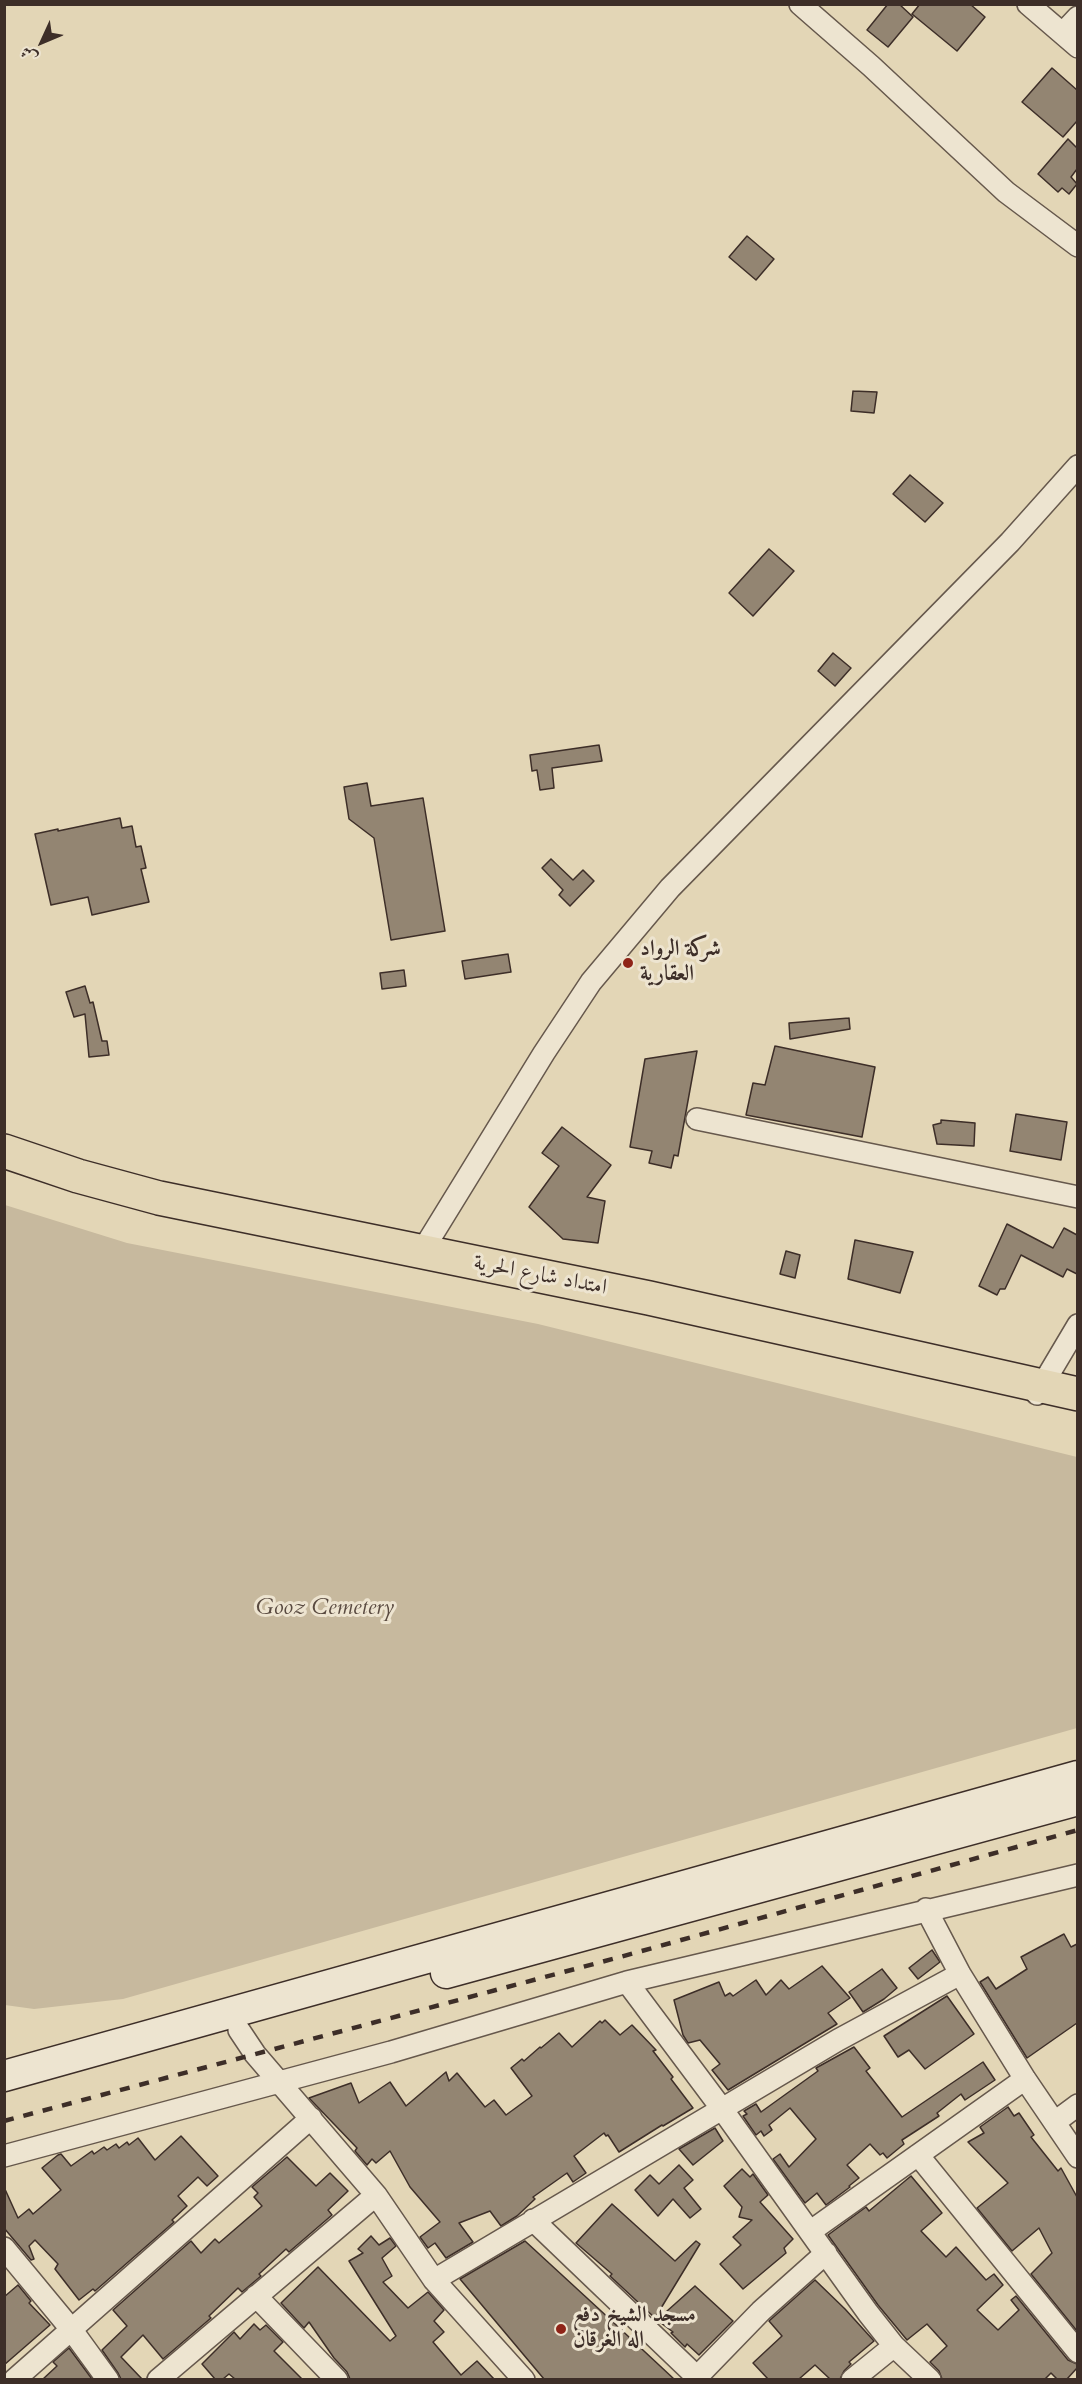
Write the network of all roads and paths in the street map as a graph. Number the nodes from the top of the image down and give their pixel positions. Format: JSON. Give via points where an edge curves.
{"nodes":[{"id":1,"x":800,"y":4,"type":"edge"},
{"id":2,"x":1029,"y":4,"type":"edge"},
{"id":3,"x":1077,"y":17,"type":"edge"},
{"id":4,"x":1070,"y":40,"type":"edge"},
{"id":5,"x":1077,"y":246,"type":"edge"},
{"id":6,"x":1077,"y":466,"type":"edge"},
{"id":7,"x":697,"y":1119,"type":"dead end"},
{"id":8,"x":4,"y":1151,"type":"edge"},
{"id":9,"x":4,"y":1167,"type":"edge"},
{"id":10,"x":1077,"y":1197,"type":"edge"},
{"id":11,"x":421,"y":1252,"type":"junction"},
{"id":12,"x":1077,"y":1325,"type":"edge"},
{"id":13,"x":1038,"y":1393,"type":"junction"},
{"id":14,"x":1076,"y":1399,"type":"edge"},
{"id":15,"x":1077,"y":1776,"type":"edge"},
{"id":16,"x":1077,"y":1800,"type":"edge"},
{"id":17,"x":1077,"y":1875,"type":"edge"},
{"id":18,"x":926,"y":1910,"type":"junction"},
{"id":19,"x":960,"y":1974,"type":"junction"},
{"id":20,"x":627,"y":1982,"type":"junction"},
{"id":21,"x":239,"y":2030,"type":"junction"},
{"id":22,"x":4,"y":2076,"type":"edge"},
{"id":23,"x":1025,"y":2079,"type":"junction"},
{"id":24,"x":280,"y":2083,"type":"junction"},
{"id":25,"x":4,"y":2098,"type":"edge"},
{"id":26,"x":1077,"y":2105,"type":"edge"},
{"id":27,"x":722,"y":2109,"type":"junction"},
{"id":28,"x":310,"y":2118,"type":"junction"},
{"id":29,"x":1055,"y":2122,"type":"junction"},
{"id":30,"x":918,"y":2155,"type":"junction"},
{"id":31,"x":4,"y":2156,"type":"edge"},
{"id":32,"x":1077,"y":2157,"type":"edge"},
{"id":33,"x":376,"y":2195,"type":"junction"},
{"id":34,"x":533,"y":2220,"type":"junction"},
{"id":35,"x":811,"y":2231,"type":"junction"},
{"id":36,"x":6,"y":2251,"type":"edge"},
{"id":37,"x":826,"y":2253,"type":"junction"},
{"id":38,"x":434,"y":2280,"type":"junction"},
{"id":39,"x":256,"y":2296,"type":"junction"},
{"id":40,"x":71,"y":2329,"type":"junction"},
{"id":41,"x":894,"y":2346,"type":"junction"},
{"id":42,"x":1077,"y":2352,"type":"edge"},
{"id":43,"x":696,"y":2378,"type":"edge"},
{"id":44,"x":14,"y":2379,"type":"edge"},
{"id":45,"x":108,"y":2379,"type":"edge"},
{"id":46,"x":158,"y":2379,"type":"edge"},
{"id":47,"x":336,"y":2379,"type":"edge"},
{"id":48,"x":524,"y":2379,"type":"edge"},
{"id":49,"x":852,"y":2379,"type":"edge"},
{"id":50,"x":930,"y":2379,"type":"edge"}],
"edges":[{"from":1,"to":5,"type":"street","via":[[1006,192]]},
{"from":2,"to":4,"type":"street"},
{"from":3,"to":4,"type":"street"},
{"from":6,"to":11,"type":"street","via":[[1010,542],[669,888],[598,974],[544,1053]]},
{"from":7,"to":10,"type":"street"},
{"from":8,"to":11,"type":"main road","name":"امتداد شارع الحرية","via":[[159,1198]]},
{"from":9,"to":13,"type":"main road","via":[[158,1212]]},
{"from":11,"to":13,"type":"main road","name":"امتداد شارع الحرية","via":[[649,1298]]},
{"from":12,"to":13,"type":"street"},
{"from":13,"to":14,"type":"main road"},
{"from":15,"to":22,"type":"main road"},
{"from":16,"to":21,"type":"main road"},
{"from":17,"to":18,"type":"street"},
{"from":18,"to":19,"type":"street"},
{"from":18,"to":20,"type":"street"},
{"from":19,"to":23,"type":"street"},
{"from":19,"to":27,"type":"street","via":[[878,2017]]},
{"from":20,"to":24,"type":"street"},
{"from":20,"to":27,"type":"street"},
{"from":21,"to":24,"type":"street"},
{"from":21,"to":25,"type":"main road"},
{"from":23,"to":29,"type":"street"},
{"from":23,"to":30,"type":"street"},
{"from":24,"to":28,"type":"street"},
{"from":24,"to":31,"type":"street"},
{"from":26,"to":29,"type":"street"},
{"from":27,"to":34,"type":"street"},
{"from":27,"to":35,"type":"street"},
{"from":28,"to":33,"type":"street"},
{"from":28,"to":40,"type":"street"},
{"from":29,"to":32,"type":"street"},
{"from":30,"to":35,"type":"street"},
{"from":30,"to":42,"type":"street"},
{"from":33,"to":38,"type":"street"},
{"from":33,"to":39,"type":"street"},
{"from":34,"to":38,"type":"street"},
{"from":34,"to":43,"type":"street"},
{"from":35,"to":37,"type":"street"},
{"from":36,"to":40,"type":"street"},
{"from":37,"to":41,"type":"street"},
{"from":37,"to":43,"type":"street","via":[[761,2311]]},
{"from":38,"to":48,"type":"street"},
{"from":39,"to":46,"type":"street"},
{"from":39,"to":47,"type":"street"},
{"from":40,"to":44,"type":"street"},
{"from":40,"to":45,"type":"street"},
{"from":41,"to":49,"type":"street"},
{"from":41,"to":50,"type":"street"}]}
